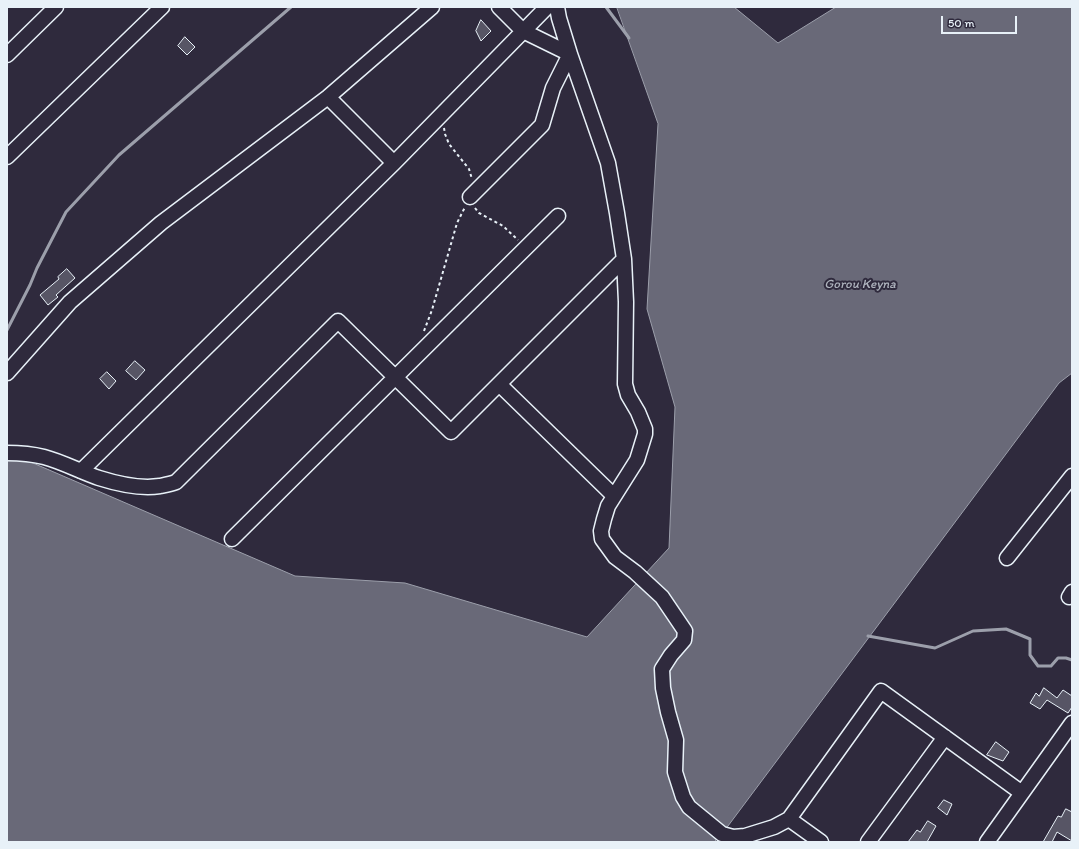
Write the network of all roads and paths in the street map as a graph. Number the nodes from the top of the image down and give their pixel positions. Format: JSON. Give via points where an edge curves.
{"nodes":[{"id":1,"x":56,"y":7,"type":"edge"},
{"id":2,"x":162,"y":7,"type":"edge"},
{"id":3,"x":432,"y":7,"type":"edge"},
{"id":4,"x":499,"y":7,"type":"edge"},
{"id":5,"x":547,"y":7,"type":"edge"},
{"id":6,"x":556,"y":7,"type":"edge"},
{"id":7,"x":523,"y":31,"type":"junction"},
{"id":8,"x":570,"y":54,"type":"junction"},
{"id":9,"x":7,"y":55,"type":"edge"},
{"id":10,"x":328,"y":97,"type":"junction"},
{"id":11,"x":7,"y":157,"type":"edge"},
{"id":12,"x":394,"y":163,"type":"junction"},
{"id":13,"x":470,"y":197,"type":"joint"},
{"id":14,"x":558,"y":216,"type":"dead end"},
{"id":15,"x":624,"y":259,"type":"junction"},
{"id":16,"x":424,"y":331,"type":"dead end"},
{"id":17,"x":7,"y":373,"type":"edge"},
{"id":18,"x":395,"y":377,"type":"junction"},
{"id":19,"x":499,"y":384,"type":"junction"},
{"id":20,"x":10,"y":452,"type":"edge"},
{"id":21,"x":81,"y":471,"type":"junction"},
{"id":22,"x":1072,"y":476,"type":"edge"},
{"id":23,"x":614,"y":496,"type":"junction"},
{"id":24,"x":232,"y":539,"type":"dead end"},
{"id":25,"x":1007,"y":558,"type":"dead end"},
{"id":26,"x":1072,"y":723,"type":"edge"},
{"id":27,"x":945,"y":737,"type":"junction"},
{"id":28,"x":1022,"y":793,"type":"junction"},
{"id":29,"x":789,"y":819,"type":"junction"},
{"id":30,"x":821,"y":842,"type":"edge"},
{"id":31,"x":868,"y":842,"type":"edge"},
{"id":32,"x":987,"y":842,"type":"edge"}],
"edges":[{"from":1,"to":9,"type":"street"},
{"from":2,"to":11,"type":"street"},
{"from":3,"to":10,"type":"street"},
{"from":4,"to":7,"type":"street"},
{"from":5,"to":7,"type":"street"},
{"from":6,"to":8,"type":"street"},
{"from":7,"to":8,"type":"street"},
{"from":7,"to":12,"type":"street"},
{"from":8,"to":13,"type":"street","via":[[553,88],[542,125]]},
{"from":8,"to":15,"type":"street","via":[[608,163]]},
{"from":10,"to":12,"type":"street"},
{"from":10,"to":17,"type":"street","via":[[161,223],[70,302]]},
{"from":12,"to":21,"type":"street"},
{"from":13,"to":16,"type":"path","via":[[457,223]]},
{"from":14,"to":18,"type":"street"},
{"from":15,"to":19,"type":"street"},
{"from":15,"to":23,"type":"street","via":[[625,384],[646,434],[637,460]]},
{"from":18,"to":19,"type":"street","via":[[451,432]]},
{"from":18,"to":21,"type":"street","via":[[338,321],[176,482],[147,487],[99,478]]},
{"from":18,"to":24,"type":"street"},
{"from":19,"to":23,"type":"street"},
{"from":20,"to":21,"type":"street","via":[[42,456]]},
{"from":22,"to":25,"type":"street"},
{"from":23,"to":29,"type":"street","via":[[604,519],[602,539],[615,556],[662,597],[685,631],[684,640],[662,669],[663,688],[676,740],[675,772],[683,796],[690,807],[722,834],[733,837],[774,827]]},
{"from":26,"to":28,"type":"street"},
{"from":27,"to":28,"type":"street"},
{"from":27,"to":29,"type":"street","via":[[881,691]]},
{"from":27,"to":31,"type":"street"},
{"from":28,"to":32,"type":"street"},
{"from":29,"to":30,"type":"street"}]}
